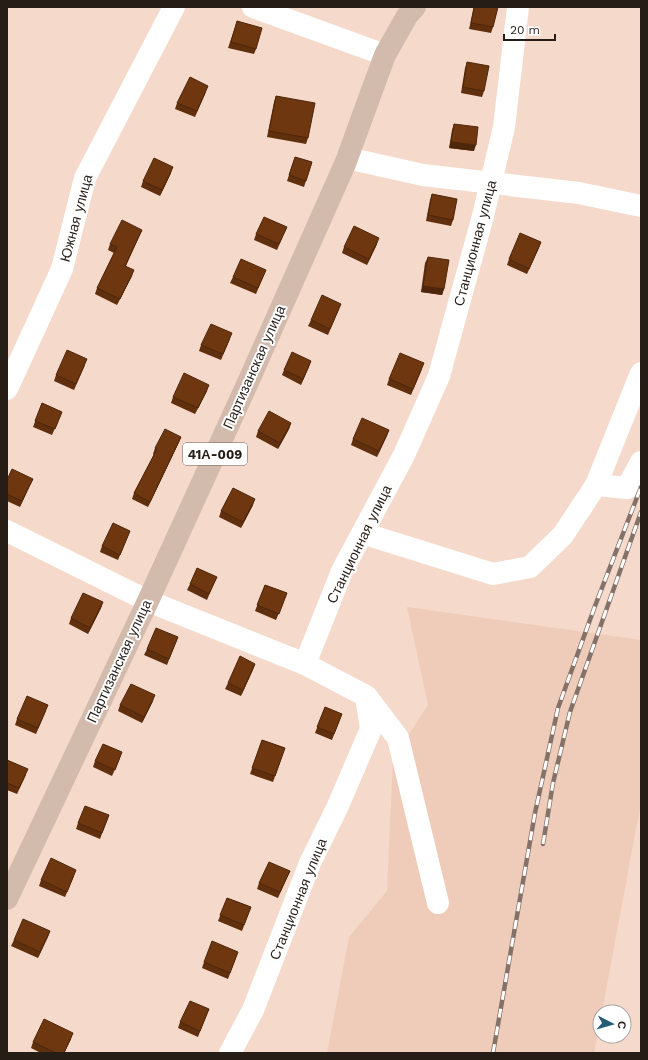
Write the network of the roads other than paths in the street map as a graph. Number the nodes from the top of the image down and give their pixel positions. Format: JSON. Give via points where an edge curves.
{"nodes":[{"id":1,"x":174,"y":7,"type":"edge"},
{"id":2,"x":253,"y":7,"type":"edge"},
{"id":3,"x":415,"y":7,"type":"edge"},
{"id":4,"x":518,"y":7,"type":"edge"},
{"id":5,"x":385,"y":55,"type":"junction"},
{"id":6,"x":347,"y":158,"type":"junction"},
{"id":7,"x":491,"y":184,"type":"junction"},
{"id":8,"x":641,"y":206,"type":"edge"},
{"id":9,"x":641,"y":373,"type":"edge"},
{"id":10,"x":7,"y":389,"type":"edge"},
{"id":11,"x":641,"y":462,"type":"edge"},
{"id":12,"x":596,"y":485,"type":"junction"},
{"id":13,"x":7,"y":530,"type":"edge"},
{"id":14,"x":362,"y":533,"type":"junction"},
{"id":15,"x":148,"y":601,"type":"junction"},
{"id":16,"x":305,"y":664,"type":"junction"},
{"id":17,"x":366,"y":696,"type":"junction"},
{"id":18,"x":7,"y":899,"type":"edge"},
{"id":19,"x":438,"y":903,"type":"dead end"},
{"id":20,"x":230,"y":1053,"type":"edge"}],
"edges":[{"from":1,"to":10,"type":"street","name":"Южная улица","via":[[85,178],[62,269]]},
{"from":2,"to":5,"type":"street"},
{"from":3,"to":5,"type":"main road","name":"Партизанская улица","number":"41А-009","via":[[407,16]]},
{"from":4,"to":7,"type":"street","name":"Станционная улица","via":[[504,127]]},
{"from":5,"to":6,"type":"main road","name":"Партизанская улица","number":"41А-009"},
{"from":6,"to":7,"type":"street","via":[[423,175]]},
{"from":6,"to":15,"type":"main road","name":"Партизанская улица","number":"41А-009"},
{"from":7,"to":8,"type":"street","via":[[579,193]]},
{"from":7,"to":14,"type":"street","name":"Станционная улица","via":[[439,376],[404,455]]},
{"from":9,"to":12,"type":"street"},
{"from":11,"to":12,"type":"street","via":[[626,488]]},
{"from":12,"to":14,"type":"street","via":[[563,535],[530,567],[493,574]]},
{"from":13,"to":15,"type":"street"},
{"from":14,"to":16,"type":"street","name":"Станционная улица","via":[[342,571]]},
{"from":15,"to":16,"type":"street"},
{"from":15,"to":18,"type":"main road","name":"Партизанская улица","number":"41А-009"},
{"from":16,"to":17,"type":"street"},
{"from":17,"to":19,"type":"street","via":[[398,738]]},
{"from":17,"to":20,"type":"street","name":"Станционная улица","via":[[371,729],[310,863],[253,1010]]}]}
